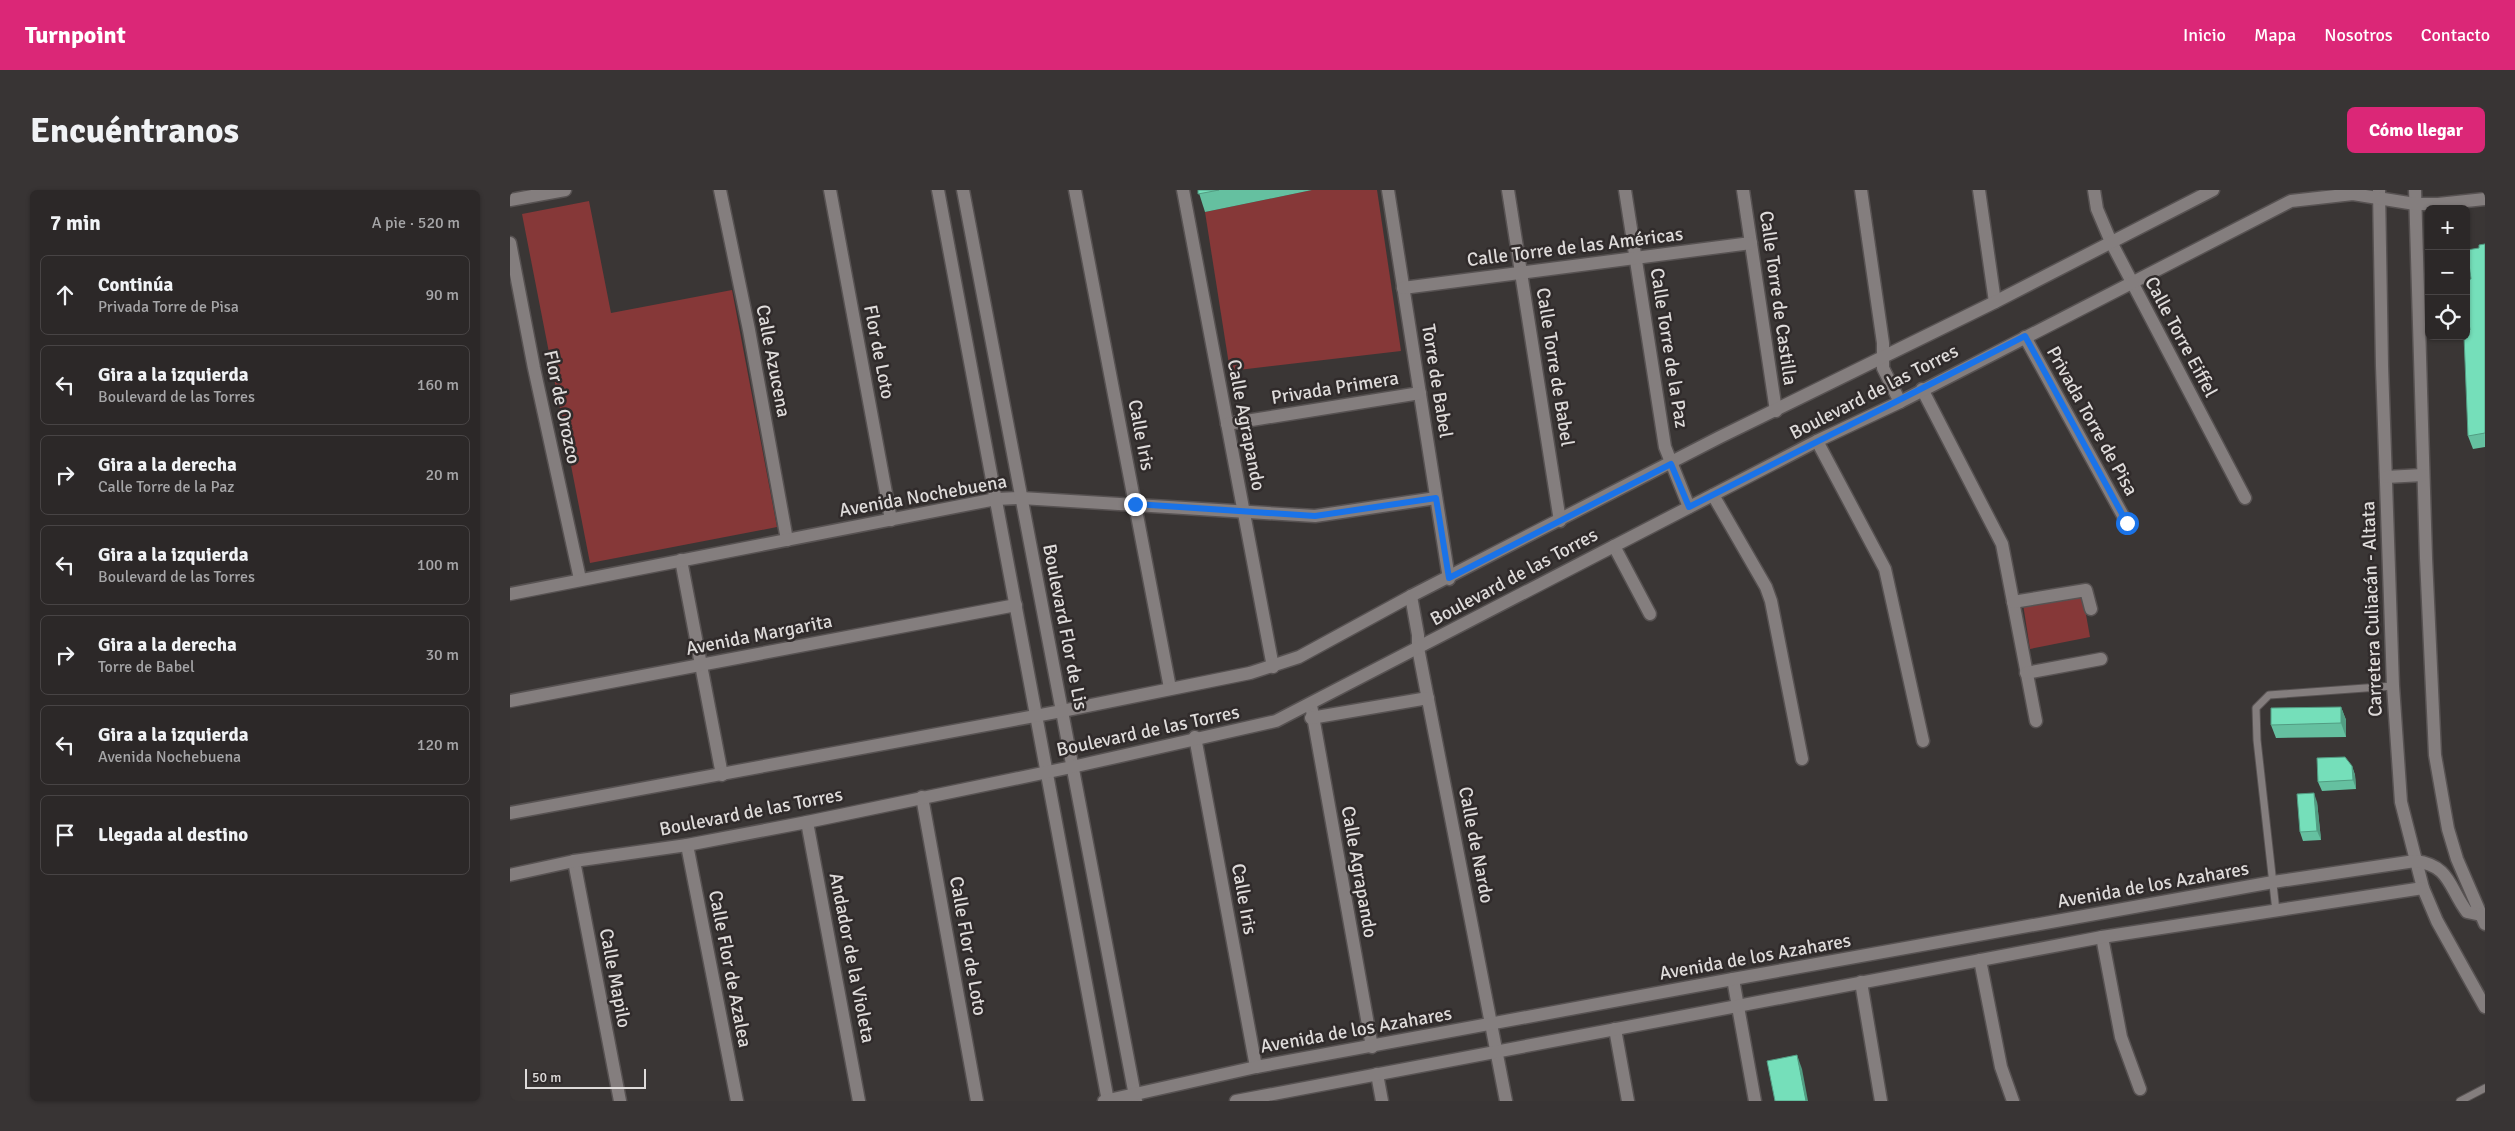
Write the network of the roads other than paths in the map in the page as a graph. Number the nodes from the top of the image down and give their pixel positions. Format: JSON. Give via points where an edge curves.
{"nodes":[{"id":1,"x":565,"y":190,"type":"edge"},
{"id":2,"x":720,"y":190,"type":"edge"},
{"id":3,"x":830,"y":190,"type":"edge"},
{"id":4,"x":938,"y":190,"type":"edge"},
{"id":5,"x":963,"y":190,"type":"edge"},
{"id":6,"x":1075,"y":190,"type":"edge"},
{"id":7,"x":1183,"y":190,"type":"edge"},
{"id":8,"x":1388,"y":190,"type":"edge"},
{"id":9,"x":1508,"y":190,"type":"edge"},
{"id":10,"x":1626,"y":190,"type":"edge"},
{"id":11,"x":1743,"y":190,"type":"edge"},
{"id":12,"x":1861,"y":190,"type":"edge"},
{"id":13,"x":1978,"y":190,"type":"edge"},
{"id":14,"x":2094,"y":190,"type":"edge"},
{"id":15,"x":2213,"y":190,"type":"edge"},
{"id":16,"x":2415,"y":190,"type":"edge"},
{"id":17,"x":2379,"y":193,"type":"edge"},
{"id":18,"x":2485,"y":199,"type":"edge"},
{"id":19,"x":510,"y":200,"type":"edge"},
{"id":20,"x":2415,"y":204,"type":"junction"},
{"id":21,"x":2110,"y":242,"type":"junction"},
{"id":22,"x":510,"y":243,"type":"edge"},
{"id":23,"x":1751,"y":243,"type":"junction"},
{"id":24,"x":1636,"y":258,"type":"junction"},
{"id":25,"x":1521,"y":273,"type":"junction"},
{"id":26,"x":2131,"y":282,"type":"junction"},
{"id":27,"x":1403,"y":288,"type":"junction"},
{"id":28,"x":1995,"y":302,"type":"junction"},
{"id":29,"x":2025,"y":336,"type":"junction"},
{"id":30,"x":1882,"y":358,"type":"junction"},
{"id":31,"x":1922,"y":389,"type":"junction"},
{"id":32,"x":1420,"y":393,"type":"junction"},
{"id":33,"x":1900,"y":402,"type":"junction"},
{"id":34,"x":1776,"y":411,"type":"junction"},
{"id":35,"x":1227,"y":424,"type":"junction"},
{"id":36,"x":1817,"y":441,"type":"junction"},
{"id":37,"x":1671,"y":464,"type":"junction"},
{"id":38,"x":2423,"y":475,"type":"junction"},
{"id":39,"x":2386,"y":477,"type":"junction"},
{"id":40,"x":1713,"y":495,"type":"junction"},
{"id":41,"x":1021,"y":498,"type":"junction"},
{"id":42,"x":1436,"y":498,"type":"junction"},
{"id":43,"x":2245,"y":498,"type":"dead end"},
{"id":44,"x":996,"y":500,"type":"junction"},
{"id":45,"x":1135,"y":504,"type":"junction"},
{"id":46,"x":1689,"y":507,"type":"junction"},
{"id":47,"x":1244,"y":511,"type":"junction"},
{"id":48,"x":891,"y":520,"type":"junction"},
{"id":49,"x":1560,"y":521,"type":"junction"},
{"id":50,"x":2127,"y":523,"type":"dead end"},
{"id":51,"x":787,"y":540,"type":"junction"},
{"id":52,"x":1614,"y":546,"type":"junction"},
{"id":53,"x":681,"y":560,"type":"junction"},
{"id":54,"x":1449,"y":578,"type":"junction"},
{"id":55,"x":580,"y":579,"type":"junction"},
{"id":56,"x":510,"y":594,"type":"edge"},
{"id":57,"x":1411,"y":596,"type":"junction"},
{"id":58,"x":2013,"y":602,"type":"junction"},
{"id":59,"x":1016,"y":605,"type":"junction"},
{"id":60,"x":2091,"y":609,"type":"dead end"},
{"id":61,"x":1650,"y":614,"type":"dead end"},
{"id":62,"x":1418,"y":648,"type":"junction"},
{"id":63,"x":2101,"y":659,"type":"dead end"},
{"id":64,"x":701,"y":665,"type":"junction"},
{"id":65,"x":1273,"y":667,"type":"junction"},
{"id":66,"x":2026,"y":673,"type":"junction"},
{"id":67,"x":2393,"y":686,"type":"junction"},
{"id":68,"x":1170,"y":688,"type":"junction"},
{"id":69,"x":1428,"y":698,"type":"junction"},
{"id":70,"x":510,"y":701,"type":"edge"},
{"id":71,"x":1310,"y":705,"type":"junction"},
{"id":72,"x":1062,"y":710,"type":"junction"},
{"id":73,"x":1036,"y":714,"type":"junction"},
{"id":74,"x":1312,"y":718,"type":"junction"},
{"id":75,"x":2036,"y":720,"type":"dead end"},
{"id":76,"x":1196,"y":738,"type":"junction"},
{"id":77,"x":1923,"y":741,"type":"dead end"},
{"id":78,"x":1802,"y":759,"type":"dead end"},
{"id":79,"x":1072,"y":767,"type":"junction"},
{"id":80,"x":1047,"y":772,"type":"junction"},
{"id":81,"x":722,"y":776,"type":"junction"},
{"id":82,"x":922,"y":797,"type":"junction"},
{"id":83,"x":510,"y":813,"type":"edge"},
{"id":84,"x":807,"y":822,"type":"junction"},
{"id":85,"x":687,"y":845,"type":"junction"},
{"id":86,"x":574,"y":861,"type":"junction"},
{"id":87,"x":2414,"y":861,"type":"junction"},
{"id":88,"x":510,"y":875,"type":"edge"},
{"id":89,"x":2273,"y":882,"type":"junction"},
{"id":90,"x":2423,"y":888,"type":"junction"},
{"id":91,"x":2276,"y":911,"type":"junction"},
{"id":92,"x":2484,"y":918,"type":"edge"},
{"id":93,"x":2102,"y":937,"type":"junction"},
{"id":94,"x":1980,"y":960,"type":"junction"},
{"id":95,"x":1732,"y":979,"type":"junction"},
{"id":96,"x":1861,"y":982,"type":"junction"},
{"id":97,"x":1737,"y":1006,"type":"junction"},
{"id":98,"x":2485,"y":1008,"type":"edge"},
{"id":99,"x":1492,"y":1024,"type":"junction"},
{"id":100,"x":1615,"y":1029,"type":"junction"},
{"id":101,"x":1372,"y":1047,"type":"junction"},
{"id":102,"x":1497,"y":1051,"type":"junction"},
{"id":103,"x":1256,"y":1067,"type":"junction"},
{"id":104,"x":1377,"y":1074,"type":"junction"},
{"id":105,"x":2485,"y":1088,"type":"edge"},
{"id":106,"x":2140,"y":1089,"type":"dead end"},
{"id":107,"x":1135,"y":1098,"type":"edge"},
{"id":108,"x":1264,"y":1098,"type":"edge"},
{"id":109,"x":620,"y":1101,"type":"edge"},
{"id":110,"x":737,"y":1101,"type":"edge"},
{"id":111,"x":859,"y":1101,"type":"edge"},
{"id":112,"x":977,"y":1101,"type":"edge"},
{"id":113,"x":1107,"y":1101,"type":"edge"},
{"id":114,"x":1236,"y":1101,"type":"edge"},
{"id":115,"x":1382,"y":1101,"type":"edge"},
{"id":116,"x":1506,"y":1101,"type":"edge"},
{"id":117,"x":1628,"y":1101,"type":"edge"},
{"id":118,"x":1755,"y":1101,"type":"edge"},
{"id":119,"x":1881,"y":1101,"type":"edge"},
{"id":120,"x":2013,"y":1101,"type":"edge"},
{"id":121,"x":2460,"y":1101,"type":"edge"}],
"edges":[{"from":1,"to":19,"type":"street"},
{"from":2,"to":51,"type":"street","name":"Calle Azucena"},
{"from":3,"to":48,"type":"street","name":"Flor de Loto"},
{"from":4,"to":44,"type":"street"},
{"from":5,"to":41,"type":"street","name":"Boulevard Flor de Lis"},
{"from":6,"to":45,"type":"street","name":"Calle Iris"},
{"from":7,"to":35,"type":"street","name":"Calle Agrapando"},
{"from":8,"to":27,"type":"street","name":"Torre de Babel"},
{"from":9,"to":25,"type":"street","name":"Calle Torre de Babel"},
{"from":10,"to":24,"type":"street","name":"Calle Torre de la Paz"},
{"from":11,"to":23,"type":"street","name":"Calle Torre de Castilla"},
{"from":12,"to":30,"type":"street","via":[[1883,343]]},
{"from":13,"to":28,"type":"street"},
{"from":14,"to":21,"type":"street","name":"Calle Torre Eiffel","via":[[2097,209]]},
{"from":15,"to":21,"type":"street","name":"Boulevard de las Torres"},
{"from":16,"to":20,"type":"street"},
{"from":17,"to":20,"type":"street","name":"Boulevard de las Torres"},
{"from":17,"to":26,"type":"street","name":"Boulevard de las Torres","via":[[2291,201]]},
{"from":17,"to":39,"type":"street","name":"Carretera Culiacán - Altata"},
{"from":18,"to":20,"type":"street","name":"Boulevard de las Torres"},
{"from":20,"to":38,"type":"street"},
{"from":21,"to":26,"type":"street","name":"Calle Torre Eiffel"},
{"from":21,"to":28,"type":"street","name":"Boulevard de las Torres"},
{"from":22,"to":55,"type":"street","name":"Flor de Orozco"},
{"from":23,"to":24,"type":"street","name":"Calle Torre de las Américas"},
{"from":23,"to":34,"type":"street","name":"Calle Torre de Castilla"},
{"from":24,"to":25,"type":"street","name":"Calle Torre de las Américas"},
{"from":24,"to":37,"type":"street","name":"Calle Torre de la Paz","via":[[1665,447]]},
{"from":25,"to":27,"type":"street","name":"Calle Torre de las Américas"},
{"from":25,"to":49,"type":"street","name":"Calle Torre de Babel"},
{"from":26,"to":29,"type":"street","name":"Boulevard de las Torres"},
{"from":26,"to":43,"type":"street","name":"Calle Torre Eiffel"},
{"from":27,"to":32,"type":"street","name":"Torre de Babel"},
{"from":28,"to":30,"type":"street","name":"Boulevard de las Torres"},
{"from":29,"to":31,"type":"street","name":"Boulevard de las Torres"},
{"from":29,"to":50,"type":"street","name":"Privada Torre de Pisa"},
{"from":30,"to":33,"type":"street","via":[[1883,368]]},
{"from":30,"to":34,"type":"street","name":"Boulevard de las Torres"},
{"from":31,"to":33,"type":"street","name":"Boulevard de las Torres"},
{"from":31,"to":58,"type":"street","via":[[2002,544]]},
{"from":32,"to":35,"type":"street","name":"Privada Primera"},
{"from":32,"to":42,"type":"street","name":"Torre de Babel"},
{"from":33,"to":36,"type":"street","name":"Boulevard de las Torres"},
{"from":34,"to":37,"type":"street","name":"Boulevard de las Torres"},
{"from":35,"to":47,"type":"street","name":"Calle Agrapando"},
{"from":36,"to":40,"type":"street","name":"Boulevard de las Torres"},
{"from":36,"to":77,"type":"street","via":[[1885,569]]},
{"from":37,"to":46,"type":"street","name":"Calle Torre de la Paz"},
{"from":37,"to":49,"type":"street","name":"Boulevard de las Torres"},
{"from":38,"to":39,"type":"street"},
{"from":38,"to":92,"type":"street","via":[[2435,755],[2448,829],[2457,859]]},
{"from":39,"to":67,"type":"street","name":"Carretera Culiacán - Altata"},
{"from":40,"to":46,"type":"street","name":"Boulevard de las Torres"},
{"from":40,"to":78,"type":"street","via":[[1771,601]]},
{"from":41,"to":44,"type":"street","name":"Avenida Nochebuena"},
{"from":41,"to":45,"type":"street","name":"Avenida Nochebuena"},
{"from":41,"to":72,"type":"street","name":"Boulevard Flor de Lis"},
{"from":42,"to":47,"type":"street","name":"Avenida Nochebuena","via":[[1330,515]]},
{"from":42,"to":54,"type":"street","name":"Torre de Babel"},
{"from":44,"to":48,"type":"street","name":"Avenida Nochebuena"},
{"from":44,"to":59,"type":"street"},
{"from":45,"to":47,"type":"street","name":"Avenida Nochebuena"},
{"from":45,"to":68,"type":"street","name":"Calle Iris"},
{"from":46,"to":52,"type":"street","name":"Boulevard de las Torres"},
{"from":47,"to":65,"type":"street","name":"Calle Agrapando"},
{"from":48,"to":51,"type":"street","name":"Avenida Nochebuena"},
{"from":49,"to":54,"type":"street","name":"Boulevard de las Torres"},
{"from":51,"to":53,"type":"street","name":"Avenida Nochebuena"},
{"from":52,"to":61,"type":"street"},
{"from":52,"to":62,"type":"street","name":"Boulevard de las Torres"},
{"from":53,"to":55,"type":"street","name":"Avenida Nochebuena"},
{"from":53,"to":64,"type":"street"},
{"from":54,"to":57,"type":"street","name":"Boulevard de las Torres"},
{"from":55,"to":56,"type":"street","name":"Avenida Nochebuena"},
{"from":57,"to":62,"type":"street","name":"Calle de Nardo"},
{"from":57,"to":65,"type":"street","name":"Boulevard de las Torres","via":[[1299,657]]},
{"from":58,"to":60,"type":"street","via":[[2086,590]]},
{"from":58,"to":66,"type":"street"},
{"from":59,"to":64,"type":"street","name":"Avenida Margarita"},
{"from":59,"to":73,"type":"street"},
{"from":62,"to":69,"type":"street","name":"Calle de Nardo"},
{"from":62,"to":71,"type":"street","name":"Boulevard de las Torres"},
{"from":63,"to":66,"type":"street"},
{"from":64,"to":70,"type":"street","name":"Avenida Margarita"},
{"from":64,"to":81,"type":"street"},
{"from":65,"to":68,"type":"street","name":"Boulevard de las Torres"},
{"from":66,"to":75,"type":"street"},
{"from":67,"to":87,"type":"street","name":"Carretera Culiacán - Altata","via":[[2400,793]]},
{"from":67,"to":89,"type":"lane","via":[[2269,695],[2256,708]]},
{"from":68,"to":72,"type":"street","name":"Boulevard de las Torres"},
{"from":69,"to":74,"type":"street"},
{"from":69,"to":99,"type":"street","name":"Calle de Nardo"},
{"from":71,"to":74,"type":"street","name":"Calle Agrapando"},
{"from":71,"to":76,"type":"street","name":"Boulevard de las Torres","via":[[1252,728]]},
{"from":72,"to":73,"type":"street","name":"Boulevard de las Torres"},
{"from":72,"to":79,"type":"street","name":"Boulevard Flor de Lis"},
{"from":73,"to":80,"type":"street"},
{"from":73,"to":81,"type":"street","name":"Boulevard de las Torres"},
{"from":74,"to":101,"type":"street","name":"Calle Agrapando"},
{"from":76,"to":79,"type":"street","name":"Boulevard de las Torres"},
{"from":76,"to":103,"type":"street","name":"Calle Iris"},
{"from":79,"to":80,"type":"street","name":"Boulevard de las Torres"},
{"from":79,"to":107,"type":"street","name":"Boulevard Flor de Lis"},
{"from":80,"to":82,"type":"street","name":"Boulevard de las Torres"},
{"from":80,"to":113,"type":"street"},
{"from":81,"to":83,"type":"street","name":"Boulevard de las Torres"},
{"from":82,"to":84,"type":"street","name":"Boulevard de las Torres"},
{"from":82,"to":112,"type":"street","name":"Calle Flor de Loto"},
{"from":84,"to":85,"type":"street","name":"Boulevard de las Torres"},
{"from":84,"to":111,"type":"street","name":"Andador de la Violeta"},
{"from":85,"to":86,"type":"street","name":"Boulevard de las Torres"},
{"from":85,"to":110,"type":"street","name":"Calle Flor de Azalea"},
{"from":86,"to":88,"type":"street","name":"Boulevard de las Torres"},
{"from":86,"to":109,"type":"street","name":"Calle Mapilo"},
{"from":87,"to":89,"type":"street","name":"Avenida de los Azahares"},
{"from":87,"to":90,"type":"street","name":"Carretera Culiacán - Altata"},
{"from":87,"to":92,"type":"street","via":[[2432,865],[2442,872],[2468,912]]},
{"from":89,"to":91,"type":"lane"},
{"from":89,"to":95,"type":"street","name":"Avenida de los Azahares"},
{"from":90,"to":91,"type":"street"},
{"from":90,"to":98,"type":"street","name":"Carretera Culiacán - Altata","via":[[2437,921]]},
{"from":91,"to":93,"type":"street"},
{"from":93,"to":94,"type":"street"},
{"from":93,"to":106,"type":"street","via":[[2121,1037]]},
{"from":94,"to":96,"type":"street"},
{"from":94,"to":120,"type":"street","via":[[2001,1067]]},
{"from":95,"to":97,"type":"street"},
{"from":95,"to":99,"type":"street","name":"Avenida de los Azahares"},
{"from":96,"to":97,"type":"street"},
{"from":96,"to":119,"type":"street"},
{"from":97,"to":100,"type":"street"},
{"from":97,"to":118,"type":"street"},
{"from":99,"to":101,"type":"street","name":"Avenida de los Azahares"},
{"from":99,"to":102,"type":"street","name":"Calle de Nardo"},
{"from":100,"to":102,"type":"street"},
{"from":100,"to":117,"type":"street"},
{"from":101,"to":103,"type":"street","name":"Avenida de los Azahares"},
{"from":102,"to":104,"type":"street"},
{"from":102,"to":116,"type":"street","name":"Calle de Nardo"},
{"from":103,"to":107,"type":"street","name":"Avenida de los Azahares"},
{"from":104,"to":108,"type":"street"},
{"from":104,"to":115,"type":"street"},
{"from":105,"to":121,"type":"lane"},
{"from":107,"to":113,"type":"street","name":"Avenida de los Azahares"},
{"from":108,"to":114,"type":"street"}]}
